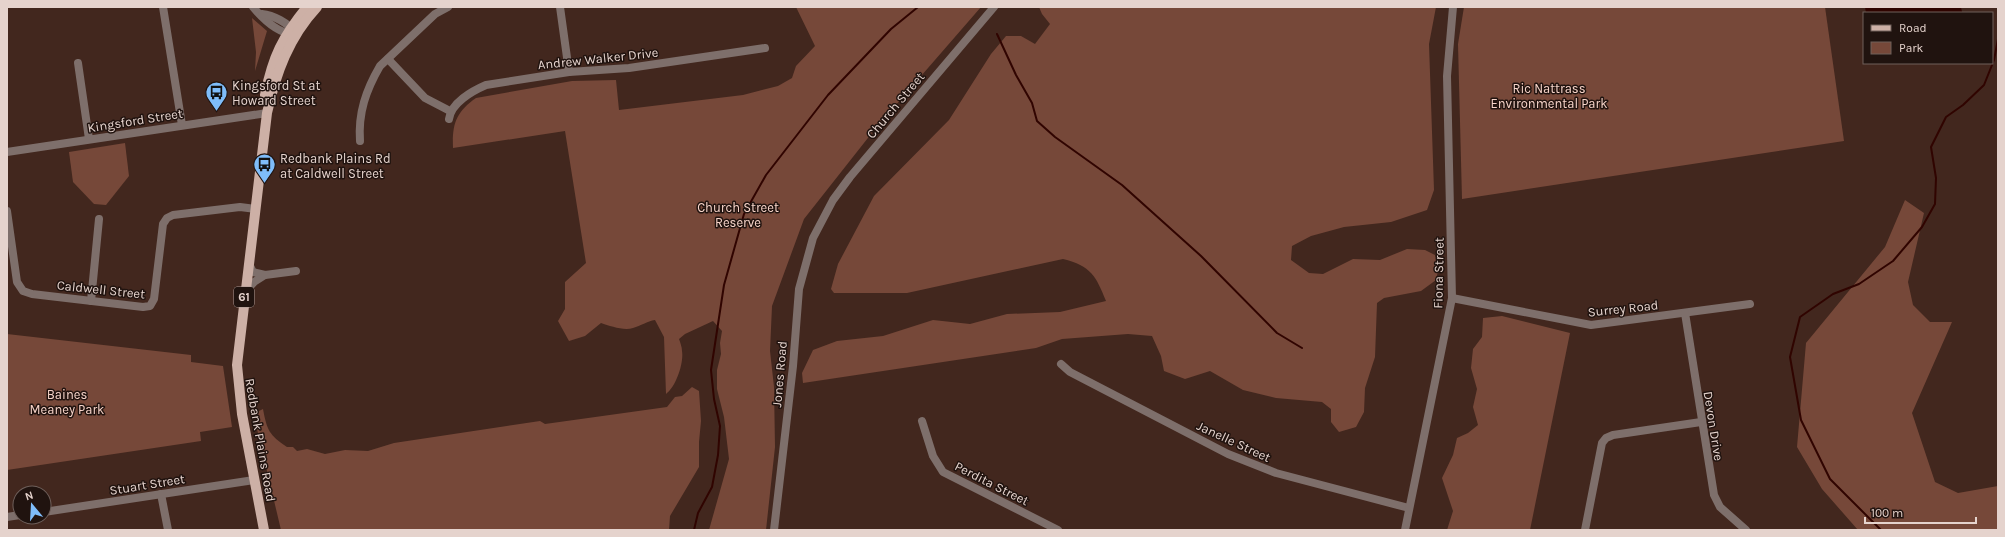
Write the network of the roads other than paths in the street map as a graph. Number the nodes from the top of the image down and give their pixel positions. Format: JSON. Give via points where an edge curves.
{"nodes":[{"id":1,"x":163,"y":7,"type":"edge"},
{"id":2,"x":253,"y":7,"type":"edge"},
{"id":3,"x":307,"y":7,"type":"edge"},
{"id":4,"x":316,"y":7,"type":"edge"},
{"id":5,"x":448,"y":7,"type":"edge"},
{"id":6,"x":560,"y":7,"type":"edge"},
{"id":7,"x":994,"y":7,"type":"edge"},
{"id":8,"x":1452,"y":10,"type":"edge"},
{"id":9,"x":291,"y":32,"type":"junction"},
{"id":10,"x":765,"y":48,"type":"dead end"},
{"id":11,"x":388,"y":59,"type":"junction"},
{"id":12,"x":78,"y":63,"type":"dead end"},
{"id":13,"x":569,"y":72,"type":"junction"},
{"id":14,"x":267,"y":113,"type":"junction"},
{"id":15,"x":182,"y":125,"type":"junction"},
{"id":16,"x":90,"y":139,"type":"junction"},
{"id":17,"x":360,"y":141,"type":"dead end"},
{"id":18,"x":7,"y":152,"type":"edge"},
{"id":19,"x":256,"y":209,"type":"junction"},
{"id":20,"x":7,"y":212,"type":"edge"},
{"id":21,"x":99,"y":219,"type":"dead end"},
{"id":22,"x":820,"y":223,"type":"joint"},
{"id":23,"x":249,"y":264,"type":"junction"},
{"id":24,"x":296,"y":271,"type":"dead end"},
{"id":25,"x":265,"y":275,"type":"junction"},
{"id":26,"x":245,"y":292,"type":"junction"},
{"id":27,"x":1452,"y":298,"type":"junction"},
{"id":28,"x":91,"y":301,"type":"junction"},
{"id":29,"x":1750,"y":304,"type":"dead end"},
{"id":30,"x":1685,"y":313,"type":"junction"},
{"id":31,"x":1061,"y":364,"type":"dead end"},
{"id":32,"x":922,"y":421,"type":"dead end"},
{"id":33,"x":1702,"y":422,"type":"junction"},
{"id":34,"x":254,"y":480,"type":"junction"},
{"id":35,"x":161,"y":494,"type":"junction"},
{"id":36,"x":1409,"y":508,"type":"junction"},
{"id":37,"x":52,"y":511,"type":"edge"},
{"id":38,"x":1054,"y":529,"type":"edge"},
{"id":39,"x":168,"y":530,"type":"edge"},
{"id":40,"x":264,"y":530,"type":"edge"},
{"id":41,"x":774,"y":530,"type":"edge"},
{"id":42,"x":1405,"y":530,"type":"edge"},
{"id":43,"x":1585,"y":530,"type":"edge"},
{"id":44,"x":1746,"y":530,"type":"edge"}],
"edges":[{"from":1,"to":15,"type":"street"},
{"from":2,"to":9,"type":"street","via":[[262,14],[264,21]]},
{"from":3,"to":9,"type":"main road","number":"61"},
{"from":4,"to":9,"type":"main road","number":"61"},
{"from":5,"to":11,"type":"street","via":[[435,14]]},
{"from":6,"to":13,"type":"street"},
{"from":7,"to":22,"type":"street","name":"Church Street","via":[[850,178]]},
{"from":8,"to":27,"type":"street","name":"Fiona Street","via":[[1448,76]]},
{"from":9,"to":14,"type":"main road","number":"61","via":[[278,48],[270,71],[264,98]]},
{"from":10,"to":13,"type":"street","name":"Andrew Walker Drive","via":[[629,68]]},
{"from":11,"to":13,"type":"street","name":"Andrew Walker Drive","via":[[425,98],[449,115],[470,93],[486,85]]},
{"from":11,"to":17,"type":"street","via":[[380,66],[366,95],[359,123]]},
{"from":12,"to":16,"type":"street"},
{"from":14,"to":15,"type":"street","name":"Kingsford Street"},
{"from":14,"to":19,"type":"main road","name":"Redbank Plains Road","number":"61"},
{"from":15,"to":16,"type":"street","name":"Kingsford Street"},
{"from":16,"to":18,"type":"street","name":"Kingsford Street"},
{"from":19,"to":23,"type":"main road","name":"Redbank Plains Road","number":"61"},
{"from":19,"to":28,"type":"street","name":"Caldwell Street","via":[[240,207],[172,215],[163,224],[154,299],[150,306],[143,308]]},
{"from":20,"to":28,"type":"street","name":"Caldwell Street","via":[[18,282],[23,290],[32,294]]},
{"from":21,"to":28,"type":"street"},
{"from":22,"to":41,"type":"street","name":"Jones Road","via":[[806,259],[799,289]]},
{"from":23,"to":25,"type":"street","via":[[253,272]]},
{"from":23,"to":26,"type":"main road","name":"Redbank Plains Road","number":"61"},
{"from":24,"to":25,"type":"street"},
{"from":25,"to":26,"type":"street"},
{"from":26,"to":34,"type":"main road","name":"Redbank Plains Road","number":"61","via":[[237,365],[238,386]]},
{"from":27,"to":30,"type":"street","name":"Surrey Road","via":[[1591,325]]},
{"from":27,"to":36,"type":"street","name":"Fiona Street"},
{"from":29,"to":30,"type":"street","name":"Surrey Road"},
{"from":30,"to":33,"type":"street","name":"Devon Drive"},
{"from":31,"to":36,"type":"street","name":"Janelle Street","via":[[1070,372],[1228,454],[1276,473]]},
{"from":32,"to":38,"type":"street","name":"Perdita Street","via":[[933,456],[943,472]]},
{"from":33,"to":43,"type":"street","via":[[1606,438],[1602,443]]},
{"from":33,"to":44,"type":"street","name":"Devon Drive","via":[[1714,495],[1720,507]]},
{"from":34,"to":35,"type":"street","name":"Stuart Street"},
{"from":34,"to":40,"type":"main road","name":"Redbank Plains Road","number":"61"},
{"from":35,"to":37,"type":"street","name":"Stuart Street"},
{"from":35,"to":39,"type":"street"},
{"from":36,"to":42,"type":"street","name":"Fiona Street"}]}
